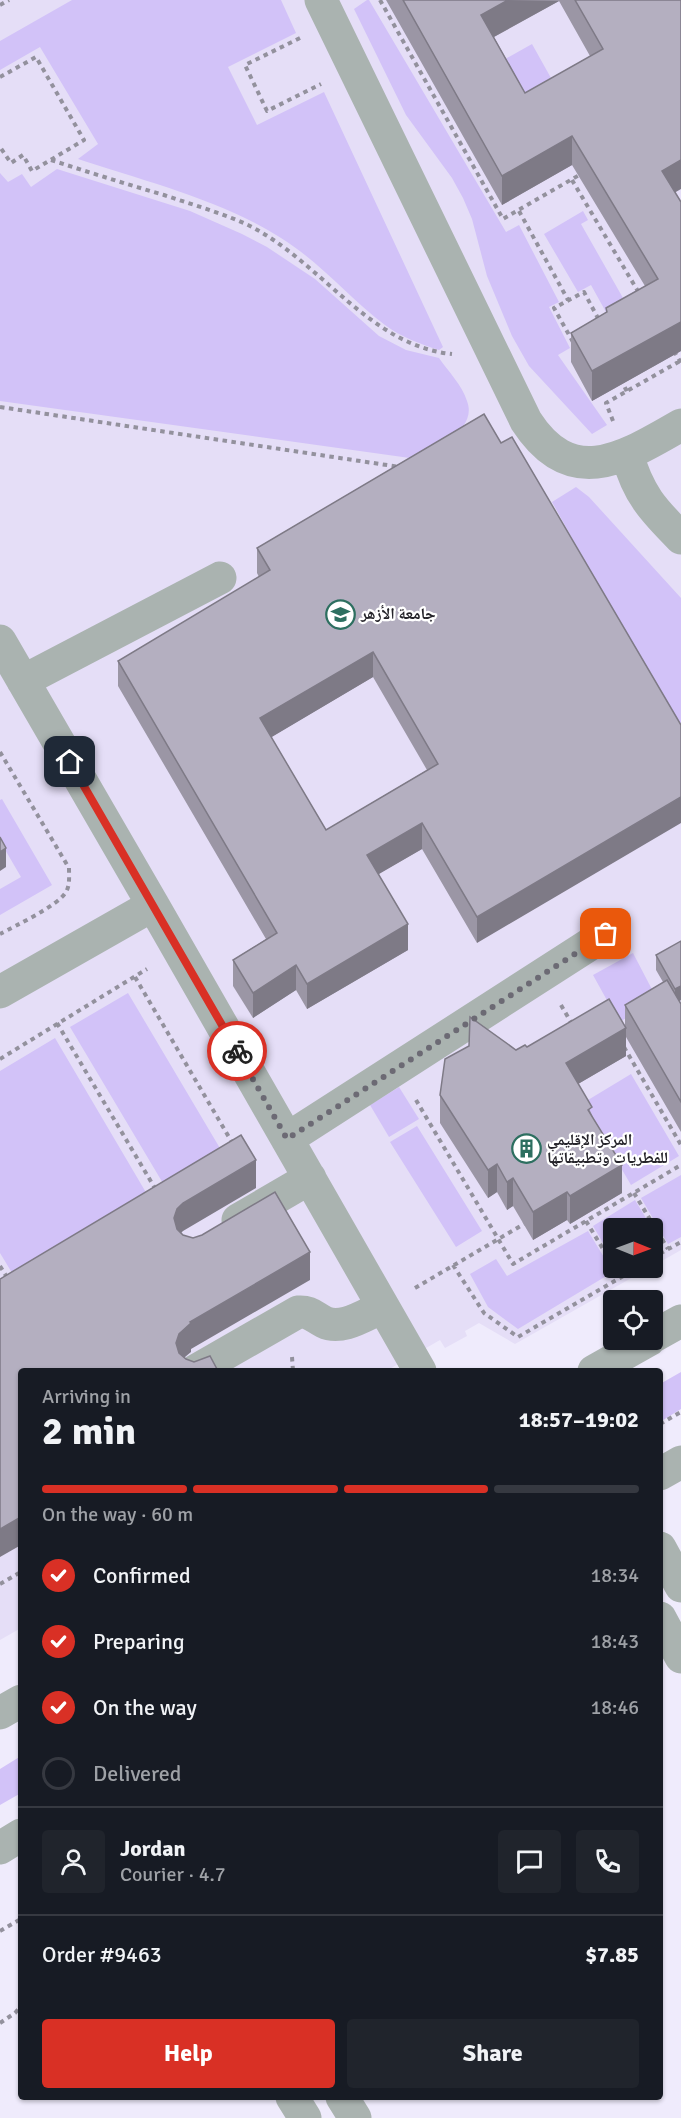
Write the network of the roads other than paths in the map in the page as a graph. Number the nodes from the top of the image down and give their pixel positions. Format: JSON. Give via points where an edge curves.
{"nodes":[{"id":1,"x":321,"y":0,"type":"edge"},
{"id":2,"x":681,"y":425,"type":"edge"},
{"id":3,"x":627,"y":454,"type":"junction"},
{"id":4,"x":681,"y":538,"type":"edge"},
{"id":5,"x":220,"y":578,"type":"dead end"},
{"id":6,"x":0,"y":641,"type":"edge"},
{"id":7,"x":23,"y":681,"type":"junction"},
{"id":8,"x":153,"y":904,"type":"junction"},
{"id":9,"x":606,"y":934,"type":"dead end"},
{"id":10,"x":0,"y":992,"type":"edge"},
{"id":11,"x":287,"y":1139,"type":"junction"},
{"id":12,"x":310,"y":1178,"type":"junction"},
{"id":13,"x":212,"y":1235,"type":"edge"},
{"id":14,"x":383,"y":1307,"type":"junction"},
{"id":15,"x":681,"y":1321,"type":"edge"},
{"id":16,"x":663,"y":1331,"type":"edge"},
{"id":17,"x":630,"y":1350,"type":"edge"},
{"id":18,"x":200,"y":1368,"type":"edge"},
{"id":19,"x":418,"y":1368,"type":"edge"},
{"id":20,"x":599,"y":1368,"type":"edge"},
{"id":21,"x":681,"y":1461,"type":"edge"},
{"id":22,"x":663,"y":1472,"type":"edge"},
{"id":23,"x":663,"y":1553,"type":"edge"},
{"id":24,"x":681,"y":1586,"type":"edge"},
{"id":25,"x":663,"y":1624,"type":"edge"},
{"id":26,"x":681,"y":1657,"type":"edge"},
{"id":27,"x":18,"y":1703,"type":"edge"},
{"id":28,"x":0,"y":1713,"type":"edge"},
{"id":29,"x":18,"y":1837,"type":"edge"},
{"id":30,"x":0,"y":1848,"type":"edge"},
{"id":31,"x":294,"y":2100,"type":"edge"},
{"id":32,"x":344,"y":2100,"type":"edge"},
{"id":33,"x":305,"y":2118,"type":"edge"},
{"id":34,"x":355,"y":2118,"type":"edge"}],
"edges":[{"from":1,"to":3,"type":"street","via":[[526,421],[548,447],[562,456],[595,463]]},
{"from":2,"to":3,"type":"street"},
{"from":3,"to":4,"type":"street","via":[[643,495]]},
{"from":5,"to":7,"type":"street"},
{"from":6,"to":7,"type":"street"},
{"from":7,"to":8,"type":"street"},
{"from":8,"to":10,"type":"street"},
{"from":8,"to":11,"type":"street"},
{"from":9,"to":11,"type":"street"},
{"from":11,"to":12,"type":"street"},
{"from":12,"to":13,"type":"street"},
{"from":12,"to":14,"type":"street"},
{"from":14,"to":18,"type":"street","via":[[342,1324],[324,1323],[305,1311],[298,1312]]},
{"from":14,"to":19,"type":"street"},
{"from":15,"to":16,"type":"street"},
{"from":17,"to":20,"type":"street"},
{"from":21,"to":22,"type":"street"},
{"from":23,"to":24,"type":"street"},
{"from":25,"to":26,"type":"street"},
{"from":27,"to":28,"type":"street"},
{"from":29,"to":30,"type":"street"},
{"from":31,"to":33,"type":"street"},
{"from":32,"to":34,"type":"street"}]}
